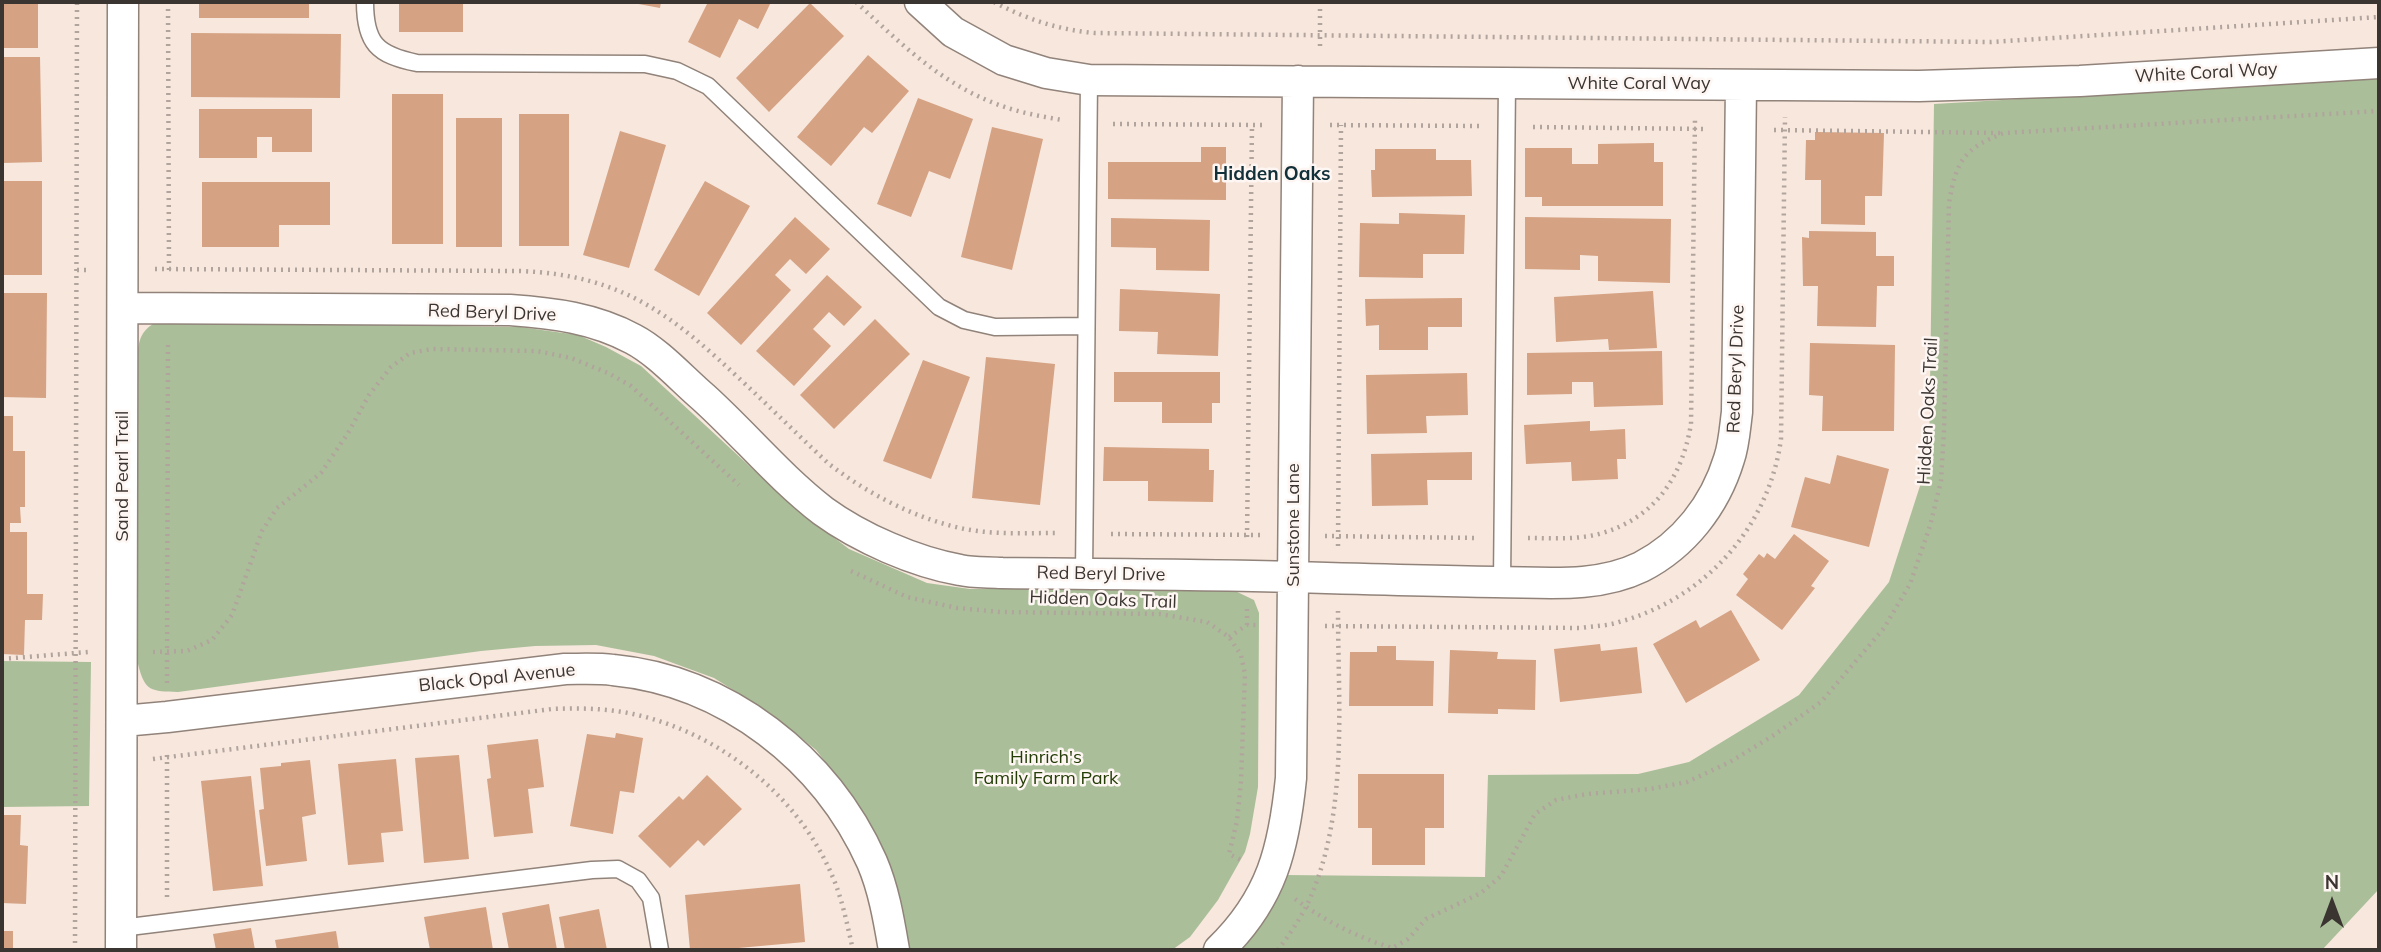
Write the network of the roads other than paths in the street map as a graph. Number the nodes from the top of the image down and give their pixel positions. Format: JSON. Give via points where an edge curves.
{"nodes":[{"id":1,"x":123,"y":2,"type":"edge"},
{"id":2,"x":365,"y":2,"type":"edge"},
{"id":3,"x":920,"y":2,"type":"edge"},
{"id":4,"x":2379,"y":63,"type":"edge"},
{"id":5,"x":1089,"y":80,"type":"junction"},
{"id":6,"x":1309,"y":81,"type":"junction"},
{"id":7,"x":1507,"y":83,"type":"junction"},
{"id":8,"x":1741,"y":85,"type":"junction"},
{"id":9,"x":124,"y":308,"type":"junction"},
{"id":10,"x":1086,"y":326,"type":"junction"},
{"id":11,"x":1084,"y":574,"type":"junction"},
{"id":12,"x":1294,"y":577,"type":"junction"},
{"id":13,"x":1502,"y":582,"type":"junction"},
{"id":14,"x":123,"y":720,"type":"junction"},
{"id":15,"x":121,"y":939,"type":"edge"},
{"id":16,"x":660,"y":950,"type":"edge"},
{"id":17,"x":894,"y":950,"type":"edge"},
{"id":18,"x":1219,"y":950,"type":"edge"}],
"edges":[{"from":1,"to":9,"type":"street","name":"Sand Pearl Trail"},
{"from":2,"to":10,"type":"lane","via":[[365,22],[375,46],[395,59],[416,64],[645,64],[677,71],[708,86],[939,307],[964,320],[995,327]]},
{"from":3,"to":5,"type":"street","name":"White Coral Way","via":[[953,32],[1004,60]]},
{"from":4,"to":8,"type":"street","name":"White Coral Way","via":[[2001,85]]},
{"from":5,"to":6,"type":"street","name":"White Coral Way"},
{"from":5,"to":10,"type":"lane"},
{"from":6,"to":7,"type":"street","name":"White Coral Way"},
{"from":6,"to":12,"type":"street","name":"Sunstone Lane"},
{"from":7,"to":8,"type":"street","name":"White Coral Way"},
{"from":7,"to":13,"type":"lane"},
{"from":8,"to":13,"type":"street","name":"Red Beryl Drive","via":[[1737,412],[1730,458],[1712,500],[1689,531],[1639,568],[1604,580]]},
{"from":9,"to":11,"type":"street","name":"Red Beryl Drive","via":[[510,310],[593,322],[635,340],[669,366],[792,484],[861,535],[960,570]]},
{"from":9,"to":14,"type":"street","name":"Sand Pearl Trail"},
{"from":10,"to":11,"type":"lane"},
{"from":11,"to":12,"type":"street","name":"Red Beryl Drive"},
{"from":12,"to":13,"type":"street","name":"Red Beryl Drive"},
{"from":12,"to":18,"type":"street","name":"Sunstone Lane","via":[[1292,778],[1282,846],[1270,880],[1251,912]]},
{"from":14,"to":15,"type":"street","name":"Sand Pearl Trail"},
{"from":14,"to":17,"type":"street","name":"Black Opal Avenue","via":[[565,668],[656,678],[734,708],[765,728],[822,781],[872,863]]},
{"from":15,"to":16,"type":"lane","via":[[167,923],[618,869],[638,880],[651,898]]}]}
